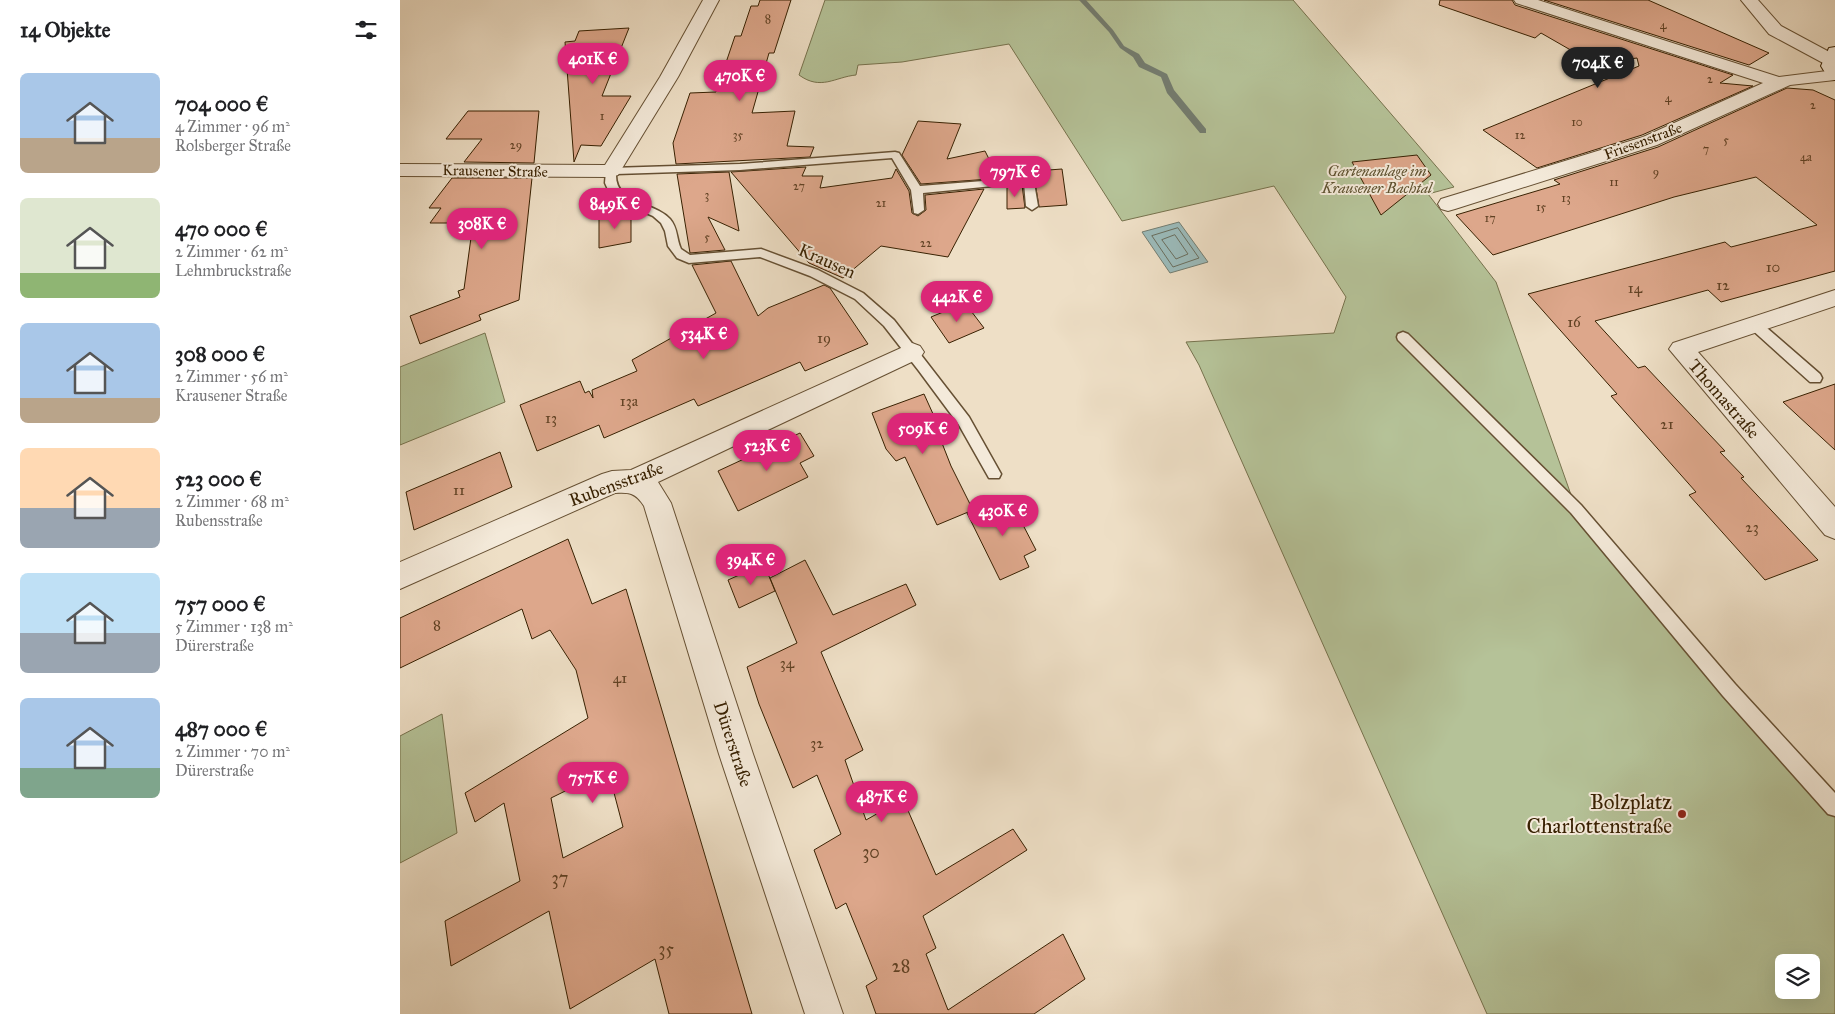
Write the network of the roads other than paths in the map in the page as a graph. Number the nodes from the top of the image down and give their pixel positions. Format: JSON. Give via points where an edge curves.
{"nodes":[{"id":1,"x":711,"y":0,"type":"edge"},
{"id":2,"x":1522,"y":0,"type":"edge"},
{"id":3,"x":1749,"y":0,"type":"edge"},
{"id":4,"x":1834,"y":65,"type":"edge"},
{"id":5,"x":1780,"y":83,"type":"junction"},
{"id":6,"x":400,"y":170,"type":"edge"},
{"id":7,"x":611,"y":171,"type":"junction"},
{"id":8,"x":917,"y":190,"type":"junction"},
{"id":9,"x":1448,"y":204,"type":"dead end"},
{"id":10,"x":1032,"y":206,"type":"dead end"},
{"id":11,"x":918,"y":210,"type":"dead end"},
{"id":12,"x":1835,"y":298,"type":"edge"},
{"id":13,"x":1755,"y":324,"type":"junction"},
{"id":14,"x":1403,"y":337,"type":"dead end"},
{"id":15,"x":912,"y":352,"type":"junction"},
{"id":16,"x":1815,"y":378,"type":"dead end"},
{"id":17,"x":994,"y":474,"type":"dead end"},
{"id":18,"x":634,"y":481,"type":"junction"},
{"id":19,"x":1835,"y":527,"type":"edge"},
{"id":20,"x":400,"y":576,"type":"edge"},
{"id":21,"x":1835,"y":807,"type":"edge"},
{"id":22,"x":824,"y":1014,"type":"edge"}],
"edges":[{"from":1,"to":7,"type":"street","via":[[669,77]]},
{"from":2,"to":5,"type":"street"},
{"from":3,"to":4,"type":"street","via":[[1776,30]]},
{"from":4,"to":5,"type":"street","name":"Friesenstraße"},
{"from":5,"to":9,"type":"street","name":"Friesenstraße","via":[[1650,141]]},
{"from":6,"to":7,"type":"street","name":"Krausener Straße"},
{"from":7,"to":8,"type":"lane","name":"Krausener Straße","via":[[740,167],[895,155]]},
{"from":7,"to":15,"type":"lane","name":"Krausen","via":[[609,183],[612,191],[664,218],[669,224],[673,249],[678,256],[688,259],[761,253],[814,273],[860,296],[889,323]]},
{"from":8,"to":10,"type":"lane","via":[[1029,179]]},
{"from":8,"to":11,"type":"lane"},
{"from":12,"to":13,"type":"street","name":"Thomastraße"},
{"from":13,"to":16,"type":"lane"},
{"from":13,"to":19,"type":"street","name":"Thomastraße","via":[[1681,349]]},
{"from":14,"to":21,"type":"lane","via":[[1576,509],[1723,682]]},
{"from":15,"to":17,"type":"lane","name":"Krausen","via":[[964,421]]},
{"from":15,"to":18,"type":"street","name":"Rubensstraße"},
{"from":18,"to":20,"type":"street","name":"Rubensstraße","via":[[612,482]]},
{"from":18,"to":22,"type":"street","name":"Dürerstraße","via":[[649,490],[657,503],[736,754]]}]}
